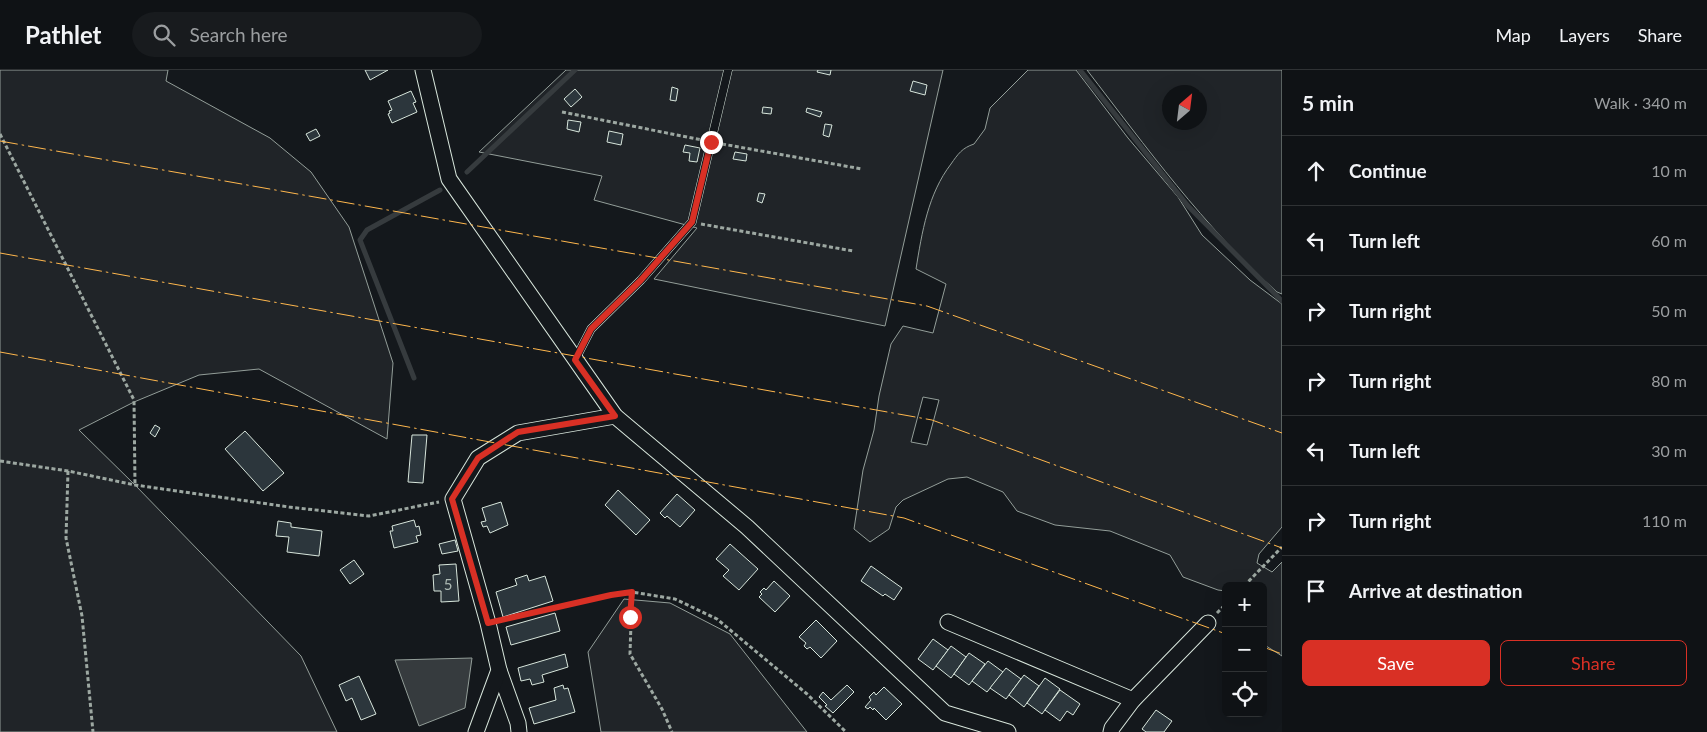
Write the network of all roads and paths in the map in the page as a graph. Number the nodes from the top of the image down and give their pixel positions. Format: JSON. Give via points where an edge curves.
{"nodes":[{"id":1,"x":423,"y":70,"type":"edge"},
{"id":2,"x":728,"y":70,"type":"edge"},
{"id":3,"x":0,"y":134,"type":"edge"},
{"id":4,"x":692,"y":222,"type":"junction"},
{"id":5,"x":853,"y":251,"type":"dead end"},
{"id":6,"x":575,"y":360,"type":"junction"},
{"id":7,"x":615,"y":416,"type":"junction"},
{"id":8,"x":0,"y":462,"type":"edge"},
{"id":9,"x":68,"y":471,"type":"junction"},
{"id":10,"x":136,"y":485,"type":"junction"},
{"id":11,"x":452,"y":499,"type":"junction"},
{"id":12,"x":1282,"y":547,"type":"edge"},
{"id":13,"x":1248,"y":582,"type":"edge"},
{"id":14,"x":632,"y":592,"type":"junction"},
{"id":15,"x":948,"y":622,"type":"dead end"},
{"id":16,"x":488,"y":623,"type":"junction"},
{"id":17,"x":1208,"y":623,"type":"dead end"},
{"id":18,"x":499,"y":670,"type":"junction"},
{"id":19,"x":1133,"y":700,"type":"junction"},
{"id":20,"x":93,"y":732,"type":"edge"},
{"id":21,"x":476,"y":732,"type":"edge"},
{"id":22,"x":519,"y":732,"type":"edge"},
{"id":23,"x":672,"y":732,"type":"edge"},
{"id":24,"x":846,"y":732,"type":"edge"},
{"id":25,"x":1008,"y":732,"type":"edge"},
{"id":26,"x":1111,"y":732,"type":"edge"}],
"edges":[{"from":1,"to":6,"type":"street","via":[[449,179]]},
{"from":2,"to":4,"type":"lane"},
{"from":3,"to":10,"type":"path","via":[[134,400]]},
{"from":4,"to":5,"type":"path"},
{"from":4,"to":6,"type":"lane","via":[[641,280],[591,329]]},
{"from":6,"to":7,"type":"street"},
{"from":7,"to":11,"type":"street","via":[[518,432],[478,458]]},
{"from":7,"to":25,"type":"street","via":[[747,527],[944,713]]},
{"from":8,"to":9,"type":"path"},
{"from":9,"to":10,"type":"path"},
{"from":9,"to":20,"type":"path","via":[[66,538],[82,616]]},
{"from":10,"to":11,"type":"path","via":[[369,516]]},
{"from":11,"to":16,"type":"street"},
{"from":12,"to":13,"type":"path"},
{"from":14,"to":16,"type":"path"},
{"from":14,"to":23,"type":"path","via":[[630,654]]},
{"from":14,"to":24,"type":"path","via":[[676,599],[717,619],[807,694]]},
{"from":15,"to":19,"type":"street"},
{"from":16,"to":18,"type":"street"},
{"from":17,"to":19,"type":"street"},
{"from":18,"to":21,"type":"street"},
{"from":18,"to":22,"type":"street"},
{"from":19,"to":26,"type":"street"}]}
